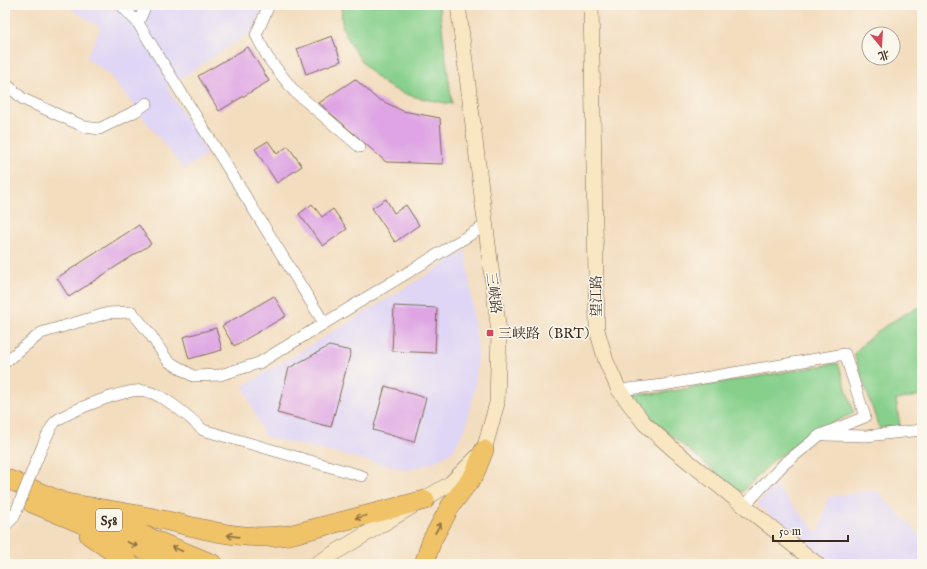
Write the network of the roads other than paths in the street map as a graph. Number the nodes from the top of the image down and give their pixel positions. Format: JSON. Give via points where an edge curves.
{"nodes":[{"id":1,"x":121,"y":5,"type":"edge"},
{"id":2,"x":146,"y":5,"type":"edge"},
{"id":3,"x":269,"y":5,"type":"edge"},
{"id":4,"x":458,"y":5,"type":"edge"},
{"id":5,"x":591,"y":5,"type":"edge"},
{"id":6,"x":138,"y":22,"type":"junction"},
{"id":7,"x":5,"y":83,"type":"edge"},
{"id":8,"x":147,"y":103,"type":"dead end"},
{"id":9,"x":360,"y":147,"type":"dead end"},
{"id":10,"x":486,"y":225,"type":"junction"},
{"id":11,"x":324,"y":323,"type":"junction"},
{"id":12,"x":5,"y":362,"type":"edge"},
{"id":13,"x":619,"y":390,"type":"junction"},
{"id":14,"x":922,"y":430,"type":"edge"},
{"id":15,"x":820,"y":436,"type":"junction"},
{"id":16,"x":484,"y":450,"type":"junction"},
{"id":17,"x":362,"y":476,"type":"dead end"},
{"id":18,"x":5,"y":478,"type":"edge"},
{"id":19,"x":5,"y":492,"type":"edge"},
{"id":20,"x":425,"y":500,"type":"junction"},
{"id":21,"x":744,"y":506,"type":"junction"},
{"id":22,"x":63,"y":508,"type":"junction"},
{"id":23,"x":5,"y":526,"type":"edge"},
{"id":24,"x":130,"y":564,"type":"edge"},
{"id":25,"x":179,"y":564,"type":"edge"},
{"id":26,"x":213,"y":564,"type":"edge"},
{"id":27,"x":316,"y":564,"type":"edge"},
{"id":28,"x":424,"y":564,"type":"edge"},
{"id":29,"x":817,"y":564,"type":"edge"}],
"edges":[{"from":1,"to":6,"type":"street"},
{"from":2,"to":6,"type":"street"},
{"from":3,"to":9,"type":"street","via":[[256,35],[268,58],[294,91]]},
{"from":4,"to":10,"type":"main road","name":"三峡路"},
{"from":5,"to":13,"type":"main road","name":"望江路","via":[[597,330],[606,361]]},
{"from":6,"to":11,"type":"street"},
{"from":7,"to":8,"type":"street","via":[[23,99],[86,127],[99,129]]},
{"from":10,"to":11,"type":"street"},
{"from":10,"to":16,"type":"main road","name":"三峡路","via":[[499,332],[497,403]]},
{"from":11,"to":12,"type":"street","via":[[259,363],[220,375],[192,376],[168,362],[132,312],[108,313],[41,333]]},
{"from":13,"to":15,"type":"street","via":[[845,354],[864,417]]},
{"from":13,"to":21,"type":"main road","name":"望江路","via":[[644,423]]},
{"from":14,"to":15,"type":"street","via":[[866,436]]},
{"from":15,"to":21,"type":"street","via":[[784,464]]},
{"from":16,"to":20,"type":"main road","name":"三峡路","via":[[451,483]]},
{"from":28,"to":16,"type":"highway","one_way":true,"via":[[432,540],[451,505],[474,475]]},
{"from":17,"to":23,"type":"street","bridge":true,"via":[[203,430],[192,419],[159,397],[144,391],[125,392],[82,408],[55,422],[14,517]]},
{"from":18,"to":22,"type":"highway","number":"S58"},
{"from":19,"to":22,"type":"highway","number":"S58"},
{"from":20,"to":22,"type":"highway","one_way":true,"via":[[272,538],[241,537],[154,518]]},
{"from":20,"to":27,"type":"main road","name":"三峡路"},
{"from":21,"to":29,"type":"main road","name":"望江路"},
{"from":22,"to":24,"type":"highway"},
{"from":22,"to":25,"type":"highway","number":"S58","one_way":true},
{"from":26,"to":22,"type":"highway","number":"S58","one_way":true}]}
